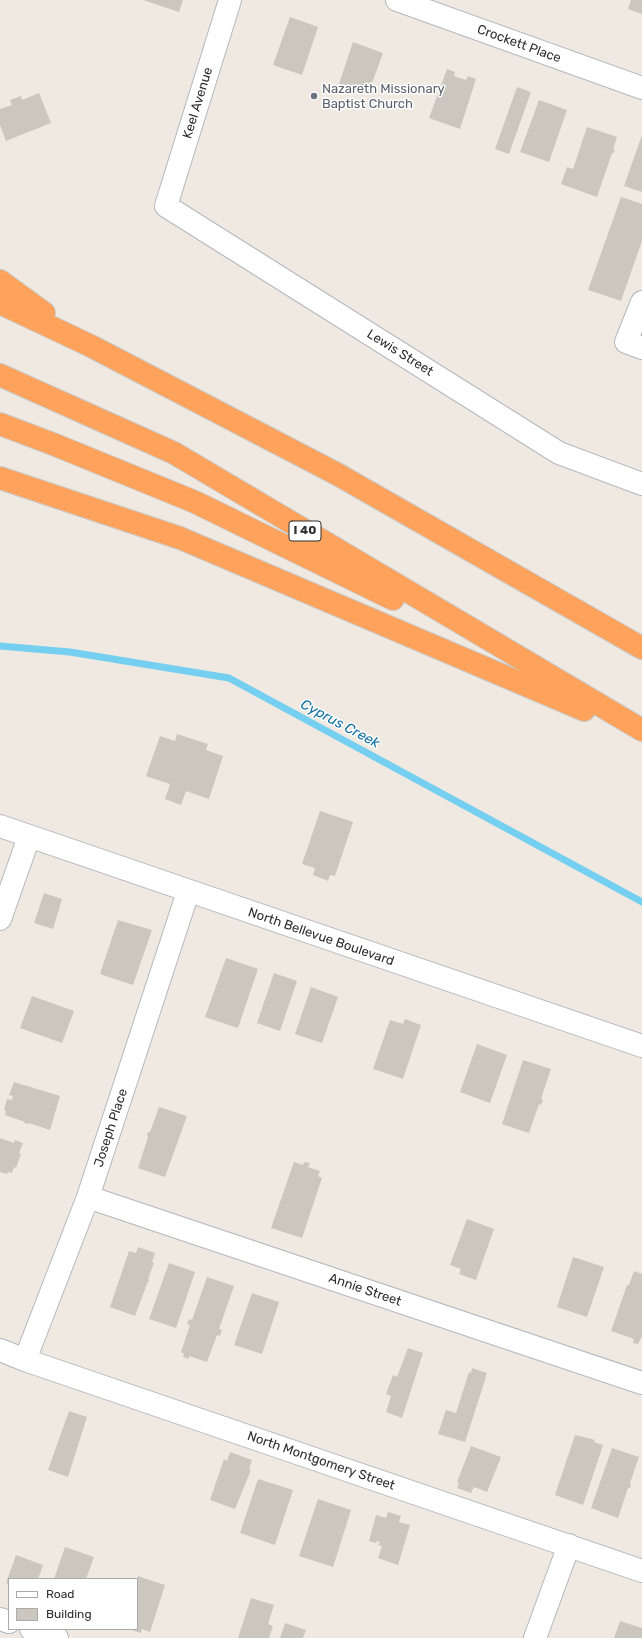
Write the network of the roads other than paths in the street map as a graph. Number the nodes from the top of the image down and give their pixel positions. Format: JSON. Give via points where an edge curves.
{"nodes":[{"id":1,"x":230,"y":0,"type":"edge"},
{"id":2,"x":397,"y":0,"type":"edge"},
{"id":3,"x":642,"y":88,"type":"edge"},
{"id":4,"x":166,"y":206,"type":"joint"},
{"id":5,"x":0,"y":281,"type":"edge"},
{"id":6,"x":642,"y":302,"type":"edge"},
{"id":7,"x":0,"y":303,"type":"edge"},
{"id":8,"x":0,"y":308,"type":"edge"},
{"id":9,"x":39,"y":321,"type":"junction"},
{"id":10,"x":90,"y":346,"type":"junction"},
{"id":11,"x":642,"y":348,"type":"edge"},
{"id":12,"x":0,"y":375,"type":"edge"},
{"id":13,"x":0,"y":424,"type":"edge"},
{"id":14,"x":0,"y":478,"type":"edge"},
{"id":15,"x":642,"y":484,"type":"edge"},
{"id":16,"x":642,"y":648,"type":"edge"},
{"id":17,"x":600,"y":706,"type":"junction"},
{"id":18,"x":642,"y":730,"type":"edge"},
{"id":19,"x":642,"y":735,"type":"edge"},
{"id":20,"x":0,"y":826,"type":"edge"},
{"id":21,"x":29,"y":836,"type":"junction"},
{"id":22,"x":188,"y":892,"type":"junction"},
{"id":23,"x":0,"y":919,"type":"edge"},
{"id":24,"x":642,"y":1046,"type":"edge"},
{"id":25,"x":88,"y":1197,"type":"junction"},
{"id":26,"x":0,"y":1350,"type":"edge"},
{"id":27,"x":25,"y":1360,"type":"junction"},
{"id":28,"x":642,"y":1383,"type":"edge"},
{"id":29,"x":569,"y":1545,"type":"junction"},
{"id":30,"x":642,"y":1570,"type":"edge"},
{"id":31,"x":34,"y":1630,"type":"edge"},
{"id":32,"x":57,"y":1638,"type":"edge"},
{"id":33,"x":536,"y":1638,"type":"edge"}],
"edges":[{"from":1,"to":4,"type":"street","name":"Keel Avenue"},
{"from":2,"to":3,"type":"street","name":"Crockett Place"},
{"from":4,"to":15,"type":"street","name":"Lewis Street","via":[[559,453]]},
{"from":5,"to":10,"type":"highway"},
{"from":6,"to":11,"type":"street","via":[[626,342]]},
{"from":7,"to":9,"type":"highway"},
{"from":8,"to":9,"type":"highway"},
{"from":9,"to":10,"type":"highway"},
{"from":10,"to":16,"type":"highway","via":[[337,474]]},
{"from":12,"to":17,"type":"highway","number":"I 40","via":[[174,454]]},
{"from":13,"to":17,"type":"highway","via":[[195,502],[414,609]]},
{"from":14,"to":19,"type":"highway","via":[[180,538]]},
{"from":17,"to":18,"type":"highway","number":"I 40"},
{"from":20,"to":21,"type":"street","name":"North Bellevue Boulevard"},
{"from":21,"to":22,"type":"street","name":"North Bellevue Boulevard"},
{"from":21,"to":23,"type":"street"},
{"from":22,"to":24,"type":"street","name":"North Bellevue Boulevard"},
{"from":22,"to":25,"type":"street","name":"Joseph Place"},
{"from":25,"to":27,"type":"street","name":"Joseph Place"},
{"from":25,"to":28,"type":"street","name":"Annie Street"},
{"from":26,"to":27,"type":"street","name":"North Montgomery Street"},
{"from":27,"to":29,"type":"street","name":"North Montgomery Street"},
{"from":29,"to":30,"type":"street","name":"North Montgomery Street"},
{"from":29,"to":33,"type":"street"},
{"from":31,"to":32,"type":"street"}]}
